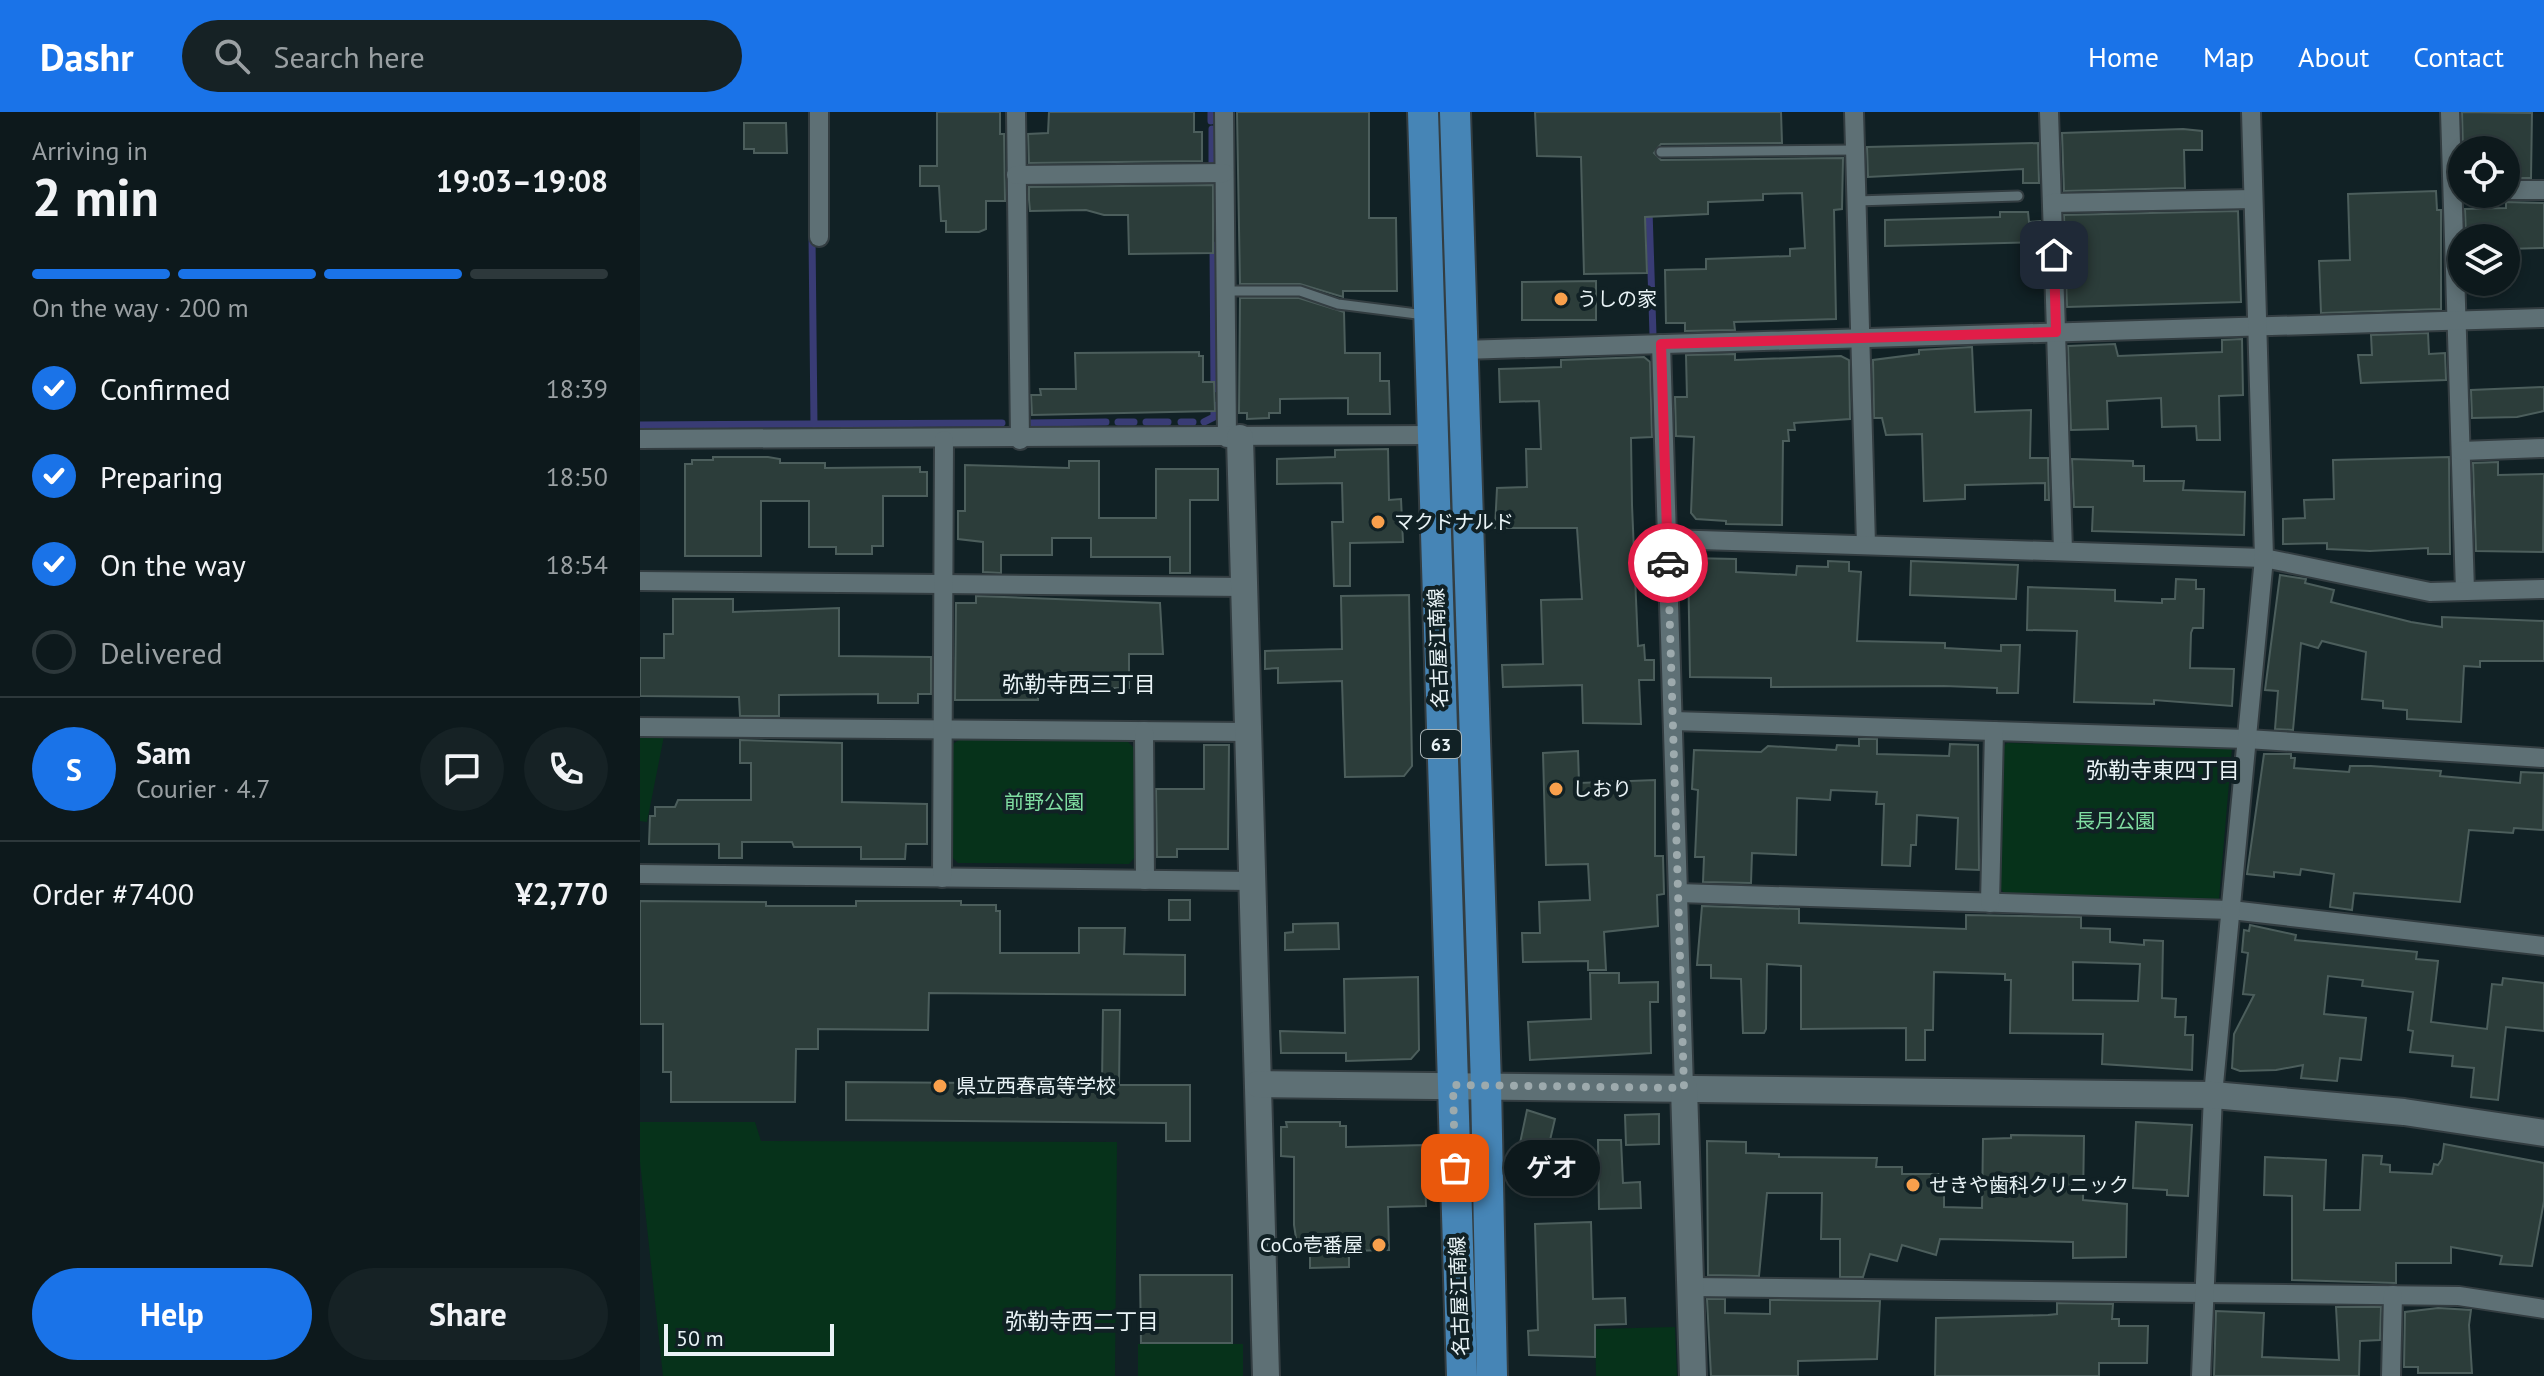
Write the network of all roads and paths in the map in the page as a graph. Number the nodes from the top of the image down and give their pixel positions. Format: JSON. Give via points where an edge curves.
{"nodes":[{"id":1,"x":819,"y":112,"type":"edge"},
{"id":2,"x":1016,"y":112,"type":"edge"},
{"id":3,"x":1224,"y":112,"type":"edge"},
{"id":4,"x":1423,"y":112,"type":"edge"},
{"id":5,"x":1455,"y":112,"type":"edge"},
{"id":6,"x":1854,"y":112,"type":"edge"},
{"id":7,"x":2049,"y":112,"type":"edge"},
{"id":8,"x":2251,"y":112,"type":"edge"},
{"id":9,"x":2450,"y":112,"type":"edge"},
{"id":10,"x":2452,"y":136,"type":"edge"},
{"id":11,"x":1855,"y":150,"type":"junction"},
{"id":12,"x":1661,"y":152,"type":"dead end"},
{"id":13,"x":1224,"y":173,"type":"junction"},
{"id":14,"x":1016,"y":175,"type":"junction"},
{"id":15,"x":2520,"y":190,"type":"edge"},
{"id":16,"x":2544,"y":190,"type":"edge"},
{"id":17,"x":2018,"y":196,"type":"dead end"},
{"id":18,"x":2253,"y":199,"type":"junction"},
{"id":19,"x":1856,"y":201,"type":"junction"},
{"id":20,"x":2052,"y":203,"type":"junction"},
{"id":21,"x":2457,"y":208,"type":"edge"},
{"id":22,"x":819,"y":237,"type":"dead end"},
{"id":23,"x":1225,"y":291,"type":"junction"},
{"id":24,"x":1429,"y":315,"type":"junction"},
{"id":25,"x":2544,"y":318,"type":"edge"},
{"id":26,"x":2457,"y":321,"type":"junction"},
{"id":27,"x":2257,"y":327,"type":"junction"},
{"id":28,"x":2056,"y":332,"type":"junction"},
{"id":29,"x":1860,"y":338,"type":"junction"},
{"id":30,"x":1661,"y":344,"type":"junction"},
{"id":31,"x":1462,"y":350,"type":"junction"},
{"id":32,"x":1432,"y":435,"type":"junction"},
{"id":33,"x":1233,"y":438,"type":"junction"},
{"id":34,"x":640,"y":439,"type":"edge"},
{"id":35,"x":944,"y":440,"type":"junction"},
{"id":36,"x":1020,"y":440,"type":"junction"},
{"id":37,"x":2544,"y":448,"type":"edge"},
{"id":38,"x":2461,"y":451,"type":"junction"},
{"id":39,"x":1667,"y":539,"type":"junction"},
{"id":40,"x":1866,"y":545,"type":"junction"},
{"id":41,"x":2063,"y":551,"type":"junction"},
{"id":42,"x":2264,"y":558,"type":"junction"},
{"id":43,"x":640,"y":581,"type":"edge"},
{"id":44,"x":943,"y":584,"type":"junction"},
{"id":45,"x":1244,"y":587,"type":"junction"},
{"id":46,"x":2544,"y":589,"type":"edge"},
{"id":47,"x":2465,"y":591,"type":"junction"},
{"id":48,"x":1673,"y":721,"type":"junction"},
{"id":49,"x":640,"y":727,"type":"edge"},
{"id":50,"x":942,"y":730,"type":"junction"},
{"id":51,"x":1144,"y":731,"type":"junction"},
{"id":52,"x":1994,"y":731,"type":"junction"},
{"id":53,"x":1248,"y":732,"type":"junction"},
{"id":54,"x":2247,"y":739,"type":"junction"},
{"id":55,"x":2544,"y":758,"type":"edge"},
{"id":56,"x":640,"y":874,"type":"edge"},
{"id":57,"x":942,"y":878,"type":"junction"},
{"id":58,"x":1145,"y":880,"type":"junction"},
{"id":59,"x":1252,"y":881,"type":"junction"},
{"id":60,"x":1678,"y":893,"type":"junction"},
{"id":61,"x":1990,"y":903,"type":"junction"},
{"id":62,"x":2231,"y":910,"type":"junction"},
{"id":63,"x":2544,"y":946,"type":"edge"},
{"id":64,"x":1258,"y":1084,"type":"junction"},
{"id":65,"x":1453,"y":1085,"type":"junction"},
{"id":66,"x":1486,"y":1086,"type":"junction"},
{"id":67,"x":1684,"y":1088,"type":"junction"},
{"id":68,"x":2213,"y":1095,"type":"junction"},
{"id":69,"x":2544,"y":1133,"type":"edge"},
{"id":70,"x":1691,"y":1287,"type":"junction"},
{"id":71,"x":2205,"y":1292,"type":"junction"},
{"id":72,"x":2393,"y":1295,"type":"junction"},
{"id":73,"x":2544,"y":1309,"type":"edge"},
{"id":74,"x":1266,"y":1376,"type":"edge"},
{"id":75,"x":1462,"y":1376,"type":"edge"},
{"id":76,"x":1492,"y":1376,"type":"edge"},
{"id":77,"x":1693,"y":1376,"type":"edge"},
{"id":78,"x":2201,"y":1376,"type":"edge"},
{"id":79,"x":2391,"y":1376,"type":"edge"}],
"edges":[{"from":1,"to":22,"type":"street"},
{"from":2,"to":14,"type":"street"},
{"from":3,"to":13,"type":"street"},
{"from":4,"to":24,"type":"main road","name":"名古屋江南線","number":"63"},
{"from":5,"to":31,"type":"main road","name":"名古屋江南線","number":"63"},
{"from":6,"to":11,"type":"street"},
{"from":7,"to":20,"type":"street"},
{"from":8,"to":18,"type":"street"},
{"from":9,"to":10,"type":"street"},
{"from":11,"to":12,"type":"lane"},
{"from":11,"to":19,"type":"street"},
{"from":13,"to":14,"type":"street"},
{"from":13,"to":23,"type":"street"},
{"from":14,"to":36,"type":"street"},
{"from":15,"to":16,"type":"street"},
{"from":17,"to":19,"type":"lane"},
{"from":18,"to":20,"type":"street"},
{"from":18,"to":27,"type":"street"},
{"from":19,"to":29,"type":"street"},
{"from":20,"to":28,"type":"street"},
{"from":21,"to":26,"type":"street"},
{"from":23,"to":24,"type":"lane","via":[[1300,291],[1338,304]]},
{"from":23,"to":33,"type":"street"},
{"from":24,"to":32,"type":"main road","name":"名古屋江南線","number":"63"},
{"from":25,"to":26,"type":"street"},
{"from":26,"to":27,"type":"street"},
{"from":26,"to":38,"type":"street"},
{"from":27,"to":28,"type":"street"},
{"from":27,"to":42,"type":"street"},
{"from":28,"to":29,"type":"street"},
{"from":28,"to":41,"type":"street"},
{"from":29,"to":30,"type":"street"},
{"from":29,"to":40,"type":"street"},
{"from":30,"to":31,"type":"street"},
{"from":30,"to":39,"type":"street"},
{"from":31,"to":66,"type":"main road","name":"名古屋江南線","number":"63"},
{"from":32,"to":33,"type":"street"},
{"from":32,"to":65,"type":"main road","name":"名古屋江南線","number":"63"},
{"from":33,"to":36,"type":"street"},
{"from":33,"to":45,"type":"street"},
{"from":34,"to":35,"type":"street"},
{"from":35,"to":36,"type":"street"},
{"from":35,"to":44,"type":"street"},
{"from":37,"to":38,"type":"street"},
{"from":38,"to":47,"type":"street"},
{"from":39,"to":40,"type":"street"},
{"from":39,"to":48,"type":"street"},
{"from":40,"to":41,"type":"street"},
{"from":41,"to":42,"type":"street"},
{"from":42,"to":47,"type":"street","via":[[2430,592]]},
{"from":42,"to":54,"type":"street"},
{"from":43,"to":44,"type":"street"},
{"from":44,"to":45,"type":"street"},
{"from":44,"to":50,"type":"street"},
{"from":45,"to":53,"type":"street"},
{"from":46,"to":47,"type":"street"},
{"from":48,"to":52,"type":"street"},
{"from":48,"to":60,"type":"street"},
{"from":49,"to":50,"type":"street"},
{"from":50,"to":51,"type":"street"},
{"from":50,"to":57,"type":"street"},
{"from":51,"to":53,"type":"street"},
{"from":51,"to":58,"type":"street"},
{"from":52,"to":54,"type":"street"},
{"from":52,"to":61,"type":"street"},
{"from":53,"to":59,"type":"street"},
{"from":54,"to":55,"type":"street"},
{"from":54,"to":62,"type":"street"},
{"from":56,"to":57,"type":"street"},
{"from":57,"to":58,"type":"street"},
{"from":58,"to":59,"type":"street"},
{"from":59,"to":64,"type":"street"},
{"from":60,"to":61,"type":"street"},
{"from":60,"to":67,"type":"street"},
{"from":61,"to":62,"type":"street"},
{"from":62,"to":63,"type":"street"},
{"from":62,"to":68,"type":"street"},
{"from":64,"to":65,"type":"street"},
{"from":64,"to":74,"type":"street"},
{"from":65,"to":66,"type":"street"},
{"from":65,"to":75,"type":"main road","name":"名古屋江南線","number":"63"},
{"from":66,"to":67,"type":"street"},
{"from":66,"to":76,"type":"main road","name":"名古屋江南線","number":"63"},
{"from":67,"to":68,"type":"street"},
{"from":67,"to":70,"type":"street"},
{"from":68,"to":69,"type":"street","via":[[2404,1112]]},
{"from":68,"to":71,"type":"street"},
{"from":70,"to":71,"type":"street"},
{"from":70,"to":77,"type":"street"},
{"from":71,"to":72,"type":"street"},
{"from":71,"to":78,"type":"street"},
{"from":72,"to":73,"type":"street","via":[[2459,1296]]},
{"from":72,"to":79,"type":"street"}]}
